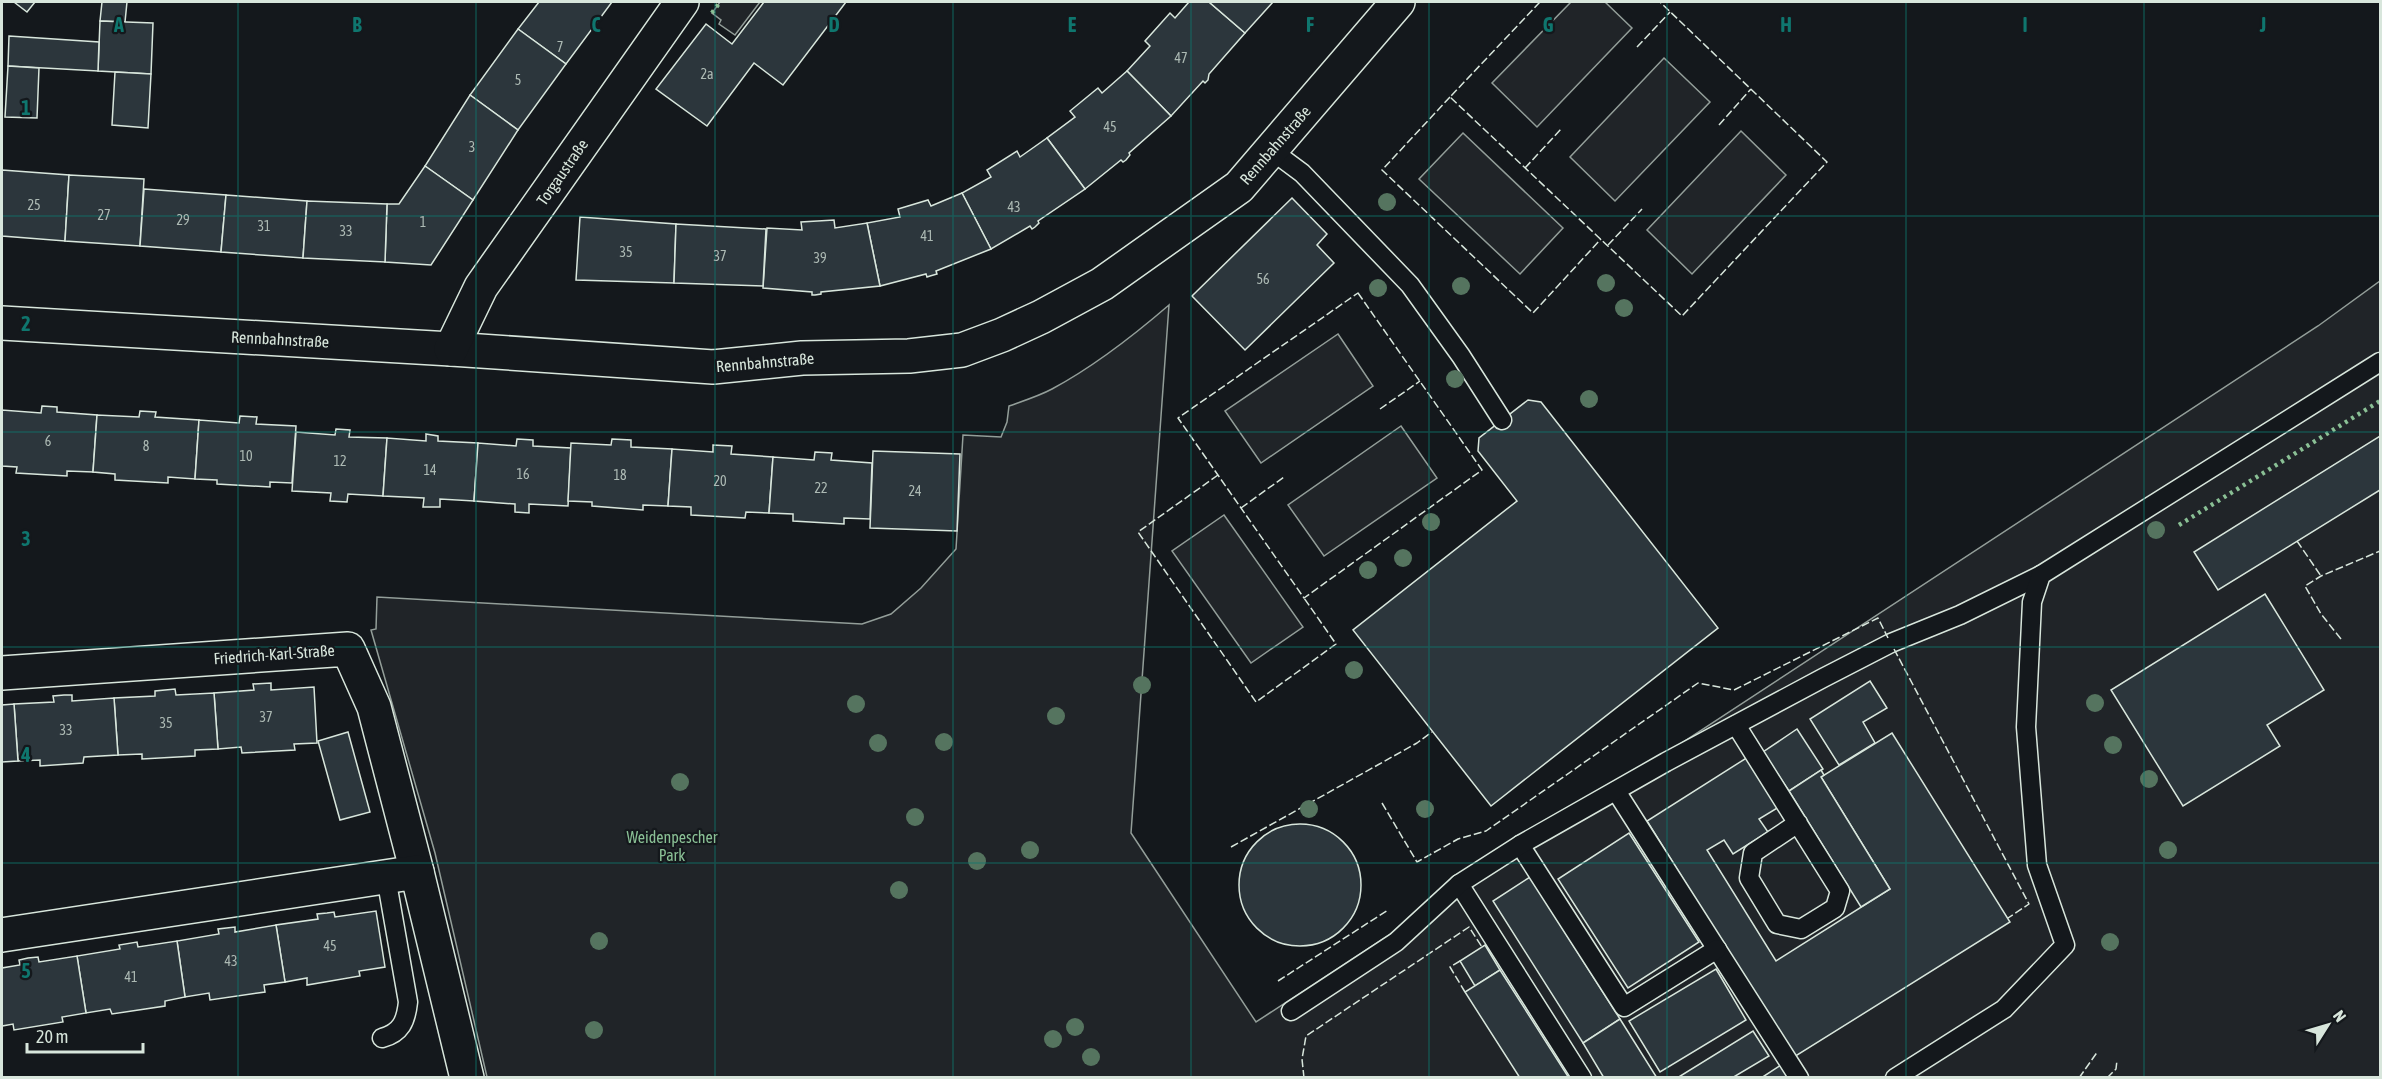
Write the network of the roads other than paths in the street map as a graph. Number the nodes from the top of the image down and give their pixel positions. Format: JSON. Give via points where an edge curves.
{"nodes":[{"id":1,"x":682,"y":2,"type":"edge"},
{"id":2,"x":1398,"y":2,"type":"edge"},
{"id":3,"x":1271,"y":150,"type":"junction"},
{"id":4,"x":2,"y":323,"type":"edge"},
{"id":5,"x":452,"y":349,"type":"junction"},
{"id":6,"x":2380,"y":362,"type":"edge"},
{"id":7,"x":1502,"y":420,"type":"dead end"},
{"id":8,"x":2041,"y":575,"type":"junction"},
{"id":9,"x":2,"y":673,"type":"edge"},
{"id":10,"x":1736,"y":725,"type":"junction"},
{"id":11,"x":1616,"y":791,"type":"junction"},
{"id":12,"x":1798,"y":823,"type":"junction"},
{"id":13,"x":1520,"y":845,"type":"junction"},
{"id":14,"x":401,"y":875,"type":"junction"},
{"id":15,"x":1458,"y":884,"type":"junction"},
{"id":16,"x":2,"y":935,"type":"edge"},
{"id":17,"x":1717,"y":949,"type":"junction"},
{"id":18,"x":1291,"y":1011,"type":"dead end"},
{"id":19,"x":382,"y":1038,"type":"dead end"},
{"id":20,"x":466,"y":1077,"type":"edge"},
{"id":21,"x":1582,"y":1077,"type":"edge"},
{"id":22,"x":1799,"y":1077,"type":"edge"},
{"id":23,"x":1895,"y":1077,"type":"edge"}],
"edges":[{"from":1,"to":5,"type":"street","name":"Torgaustraße","via":[[481,287]]},
{"from":2,"to":3,"type":"street","name":"Rennbahnstraße"},
{"from":3,"to":5,"type":"street","name":"Rennbahnstraße","via":[[1239,187],[1102,284],[1031,322],[962,350],[713,367]]},
{"from":3,"to":7,"type":"lane","via":[[1302,173],[1410,285]]},
{"from":4,"to":5,"type":"street","name":"Rennbahnstraße"},
{"from":6,"to":8,"type":"lane"},
{"from":8,"to":10,"type":"lane","via":[[1891,643]]},
{"from":8,"to":23,"type":"lane","via":[[2032,602],[2026,727],[2037,865],[2065,945],[2004,1009]]},
{"from":9,"to":14,"type":"street","name":"Friedrich-Karl-Straße","via":[[348,649],[374,706]]},
{"from":10,"to":11,"type":"lane"},
{"from":10,"to":12,"type":"lane"},
{"from":11,"to":13,"type":"lane"},
{"from":11,"to":17,"type":"lane"},
{"from":12,"to":12,"type":"lane","via":[[1840,891],[1835,908],[1801,929],[1777,924],[1749,878],[1753,853]]},
{"from":13,"to":15,"type":"lane"},
{"from":13,"to":17,"type":"lane","via":[[1624,1007]]},
{"from":14,"to":16,"type":"street"},
{"from":14,"to":19,"type":"lane","via":[[407,1014],[399,1030]]},
{"from":14,"to":20,"type":"street","name":"Friedrich-Karl-Straße"},
{"from":15,"to":18,"type":"lane","via":[[1396,942]]},
{"from":15,"to":21,"type":"lane"},
{"from":17,"to":22,"type":"lane"}]}
